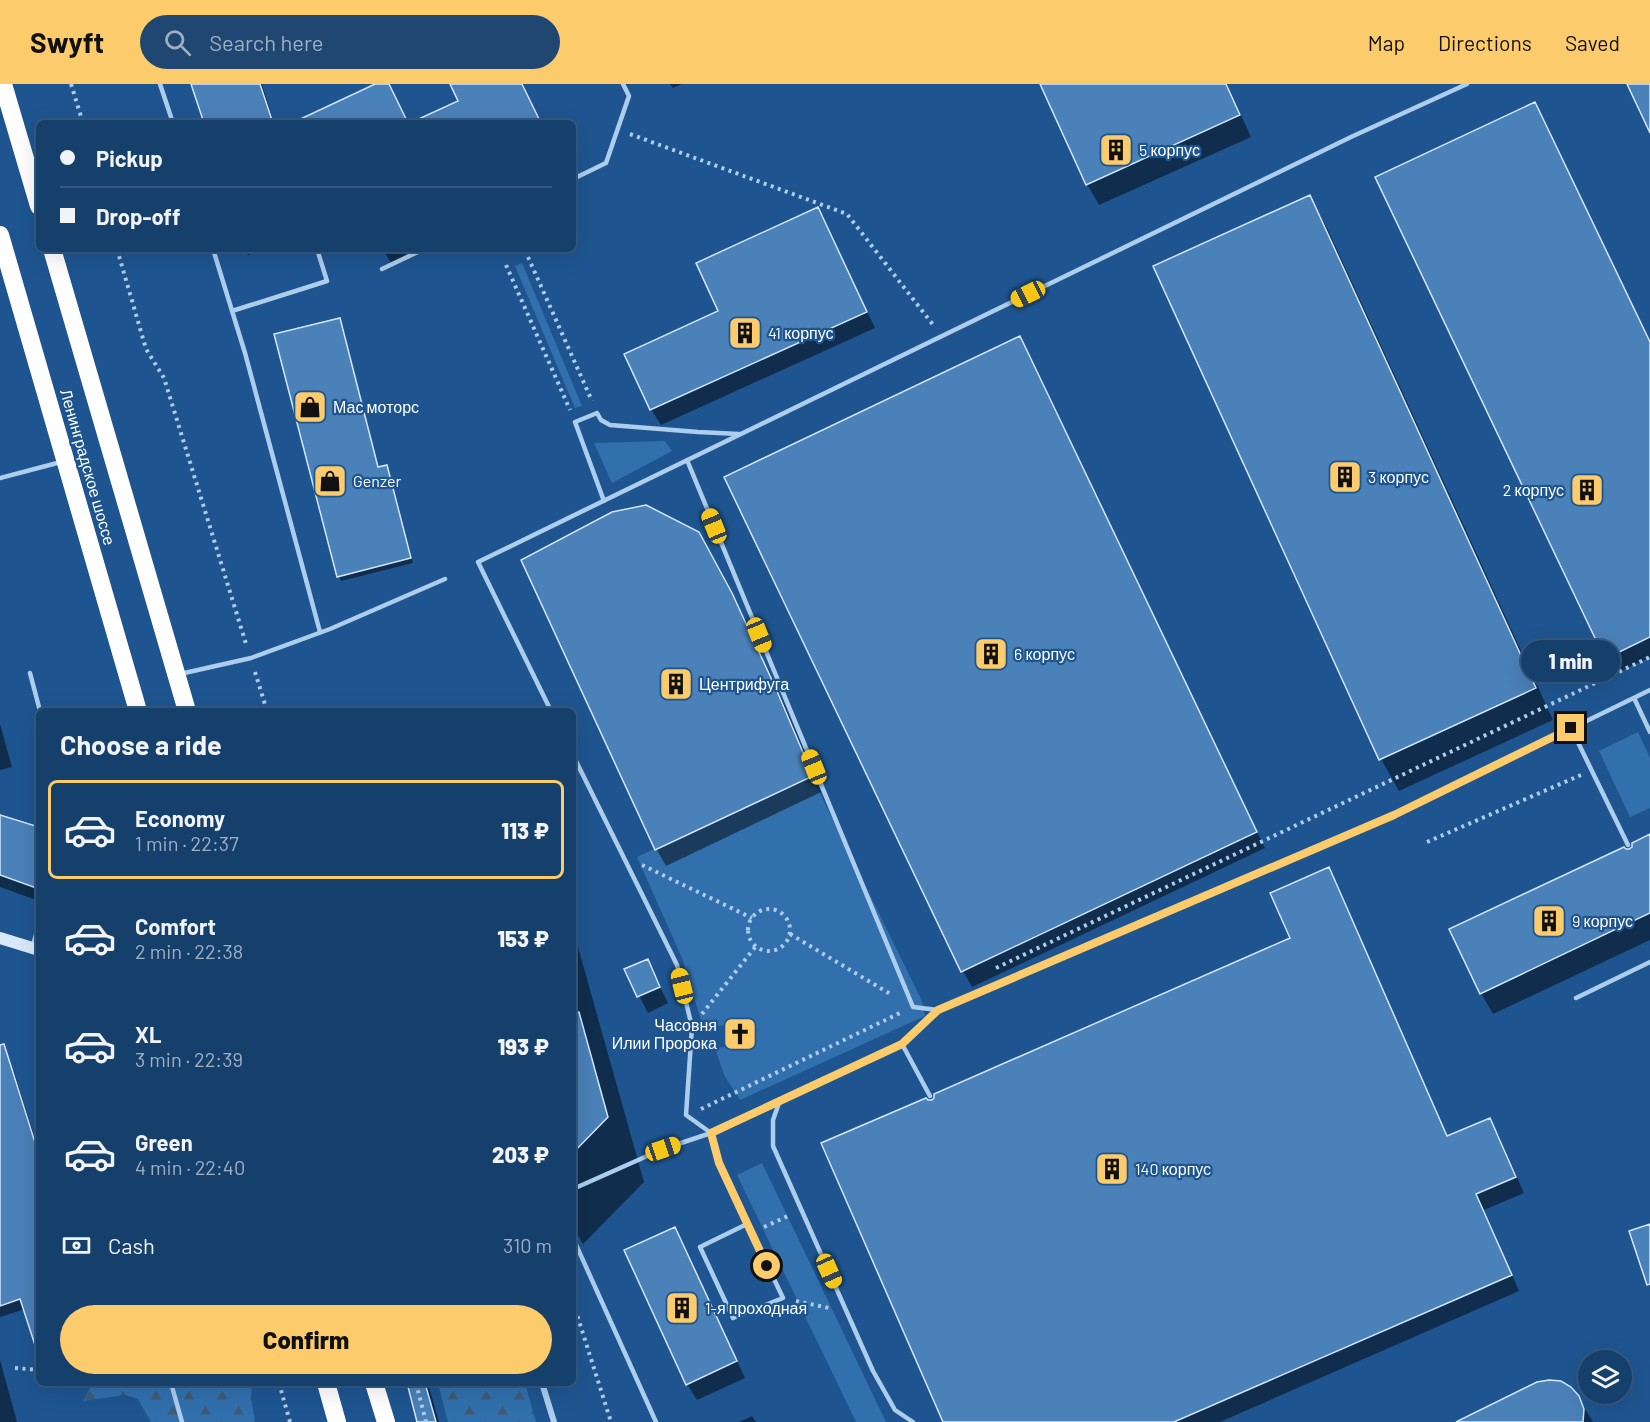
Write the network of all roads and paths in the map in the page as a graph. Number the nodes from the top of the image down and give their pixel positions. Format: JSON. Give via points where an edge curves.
{"nodes":[{"id":1,"x":3,"y":84,"type":"edge"},
{"id":2,"x":71,"y":84,"type":"edge"},
{"id":3,"x":160,"y":84,"type":"edge"},
{"id":4,"x":623,"y":84,"type":"edge"},
{"id":5,"x":1467,"y":84,"type":"edge"},
{"id":6,"x":81,"y":120,"type":"edge"},
{"id":7,"x":172,"y":120,"type":"edge"},
{"id":8,"x":618,"y":130,"type":"junction"},
{"id":9,"x":576,"y":178,"type":"edge"},
{"id":10,"x":36,"y":196,"type":"edge"},
{"id":11,"x":0,"y":235,"type":"edge"},
{"id":12,"x":53,"y":252,"type":"edge"},
{"id":13,"x":118,"y":252,"type":"edge"},
{"id":14,"x":214,"y":252,"type":"edge"},
{"id":15,"x":318,"y":252,"type":"edge"},
{"id":16,"x":418,"y":252,"type":"edge"},
{"id":17,"x":528,"y":257,"type":"dead end"},
{"id":18,"x":506,"y":265,"type":"dead end"},
{"id":19,"x":382,"y":269,"type":"dead end"},
{"id":20,"x":232,"y":311,"type":"junction"},
{"id":21,"x":942,"y":336,"type":"junction"},
{"id":22,"x":597,"y":413,"type":"junction"},
{"id":23,"x":575,"y":422,"type":"junction"},
{"id":24,"x":741,"y":434,"type":"junction"},
{"id":25,"x":65,"y":460,"type":"junction"},
{"id":26,"x":687,"y":460,"type":"junction"},
{"id":27,"x":0,"y":478,"type":"edge"},
{"id":28,"x":604,"y":501,"type":"junction"},
{"id":29,"x":445,"y":579,"type":"dead end"},
{"id":30,"x":320,"y":632,"type":"junction"},
{"id":31,"x":1650,"y":657,"type":"edge"},
{"id":32,"x":251,"y":658,"type":"junction"},
{"id":33,"x":30,"y":673,"type":"dead end"},
{"id":34,"x":178,"y":675,"type":"junction"},
{"id":35,"x":1650,"y":690,"type":"edge"},
{"id":36,"x":1634,"y":698,"type":"junction"},
{"id":37,"x":39,"y":708,"type":"edge"},
{"id":38,"x":137,"y":708,"type":"edge"},
{"id":39,"x":187,"y":708,"type":"edge"},
{"id":40,"x":266,"y":708,"type":"edge"},
{"id":41,"x":550,"y":708,"type":"edge"},
{"id":42,"x":1571,"y":728,"type":"junction"},
{"id":43,"x":1650,"y":732,"type":"edge"},
{"id":44,"x":576,"y":761,"type":"edge"},
{"id":45,"x":1593,"y":770,"type":"junction"},
{"id":46,"x":1427,"y":842,"type":"dead end"},
{"id":47,"x":1628,"y":845,"type":"dead end"},
{"id":48,"x":622,"y":855,"type":"junction"},
{"id":49,"x":752,"y":918,"type":"junction"},
{"id":50,"x":790,"y":934,"type":"junction"},
{"id":51,"x":0,"y":938,"type":"edge"},
{"id":52,"x":756,"y":946,"type":"junction"},
{"id":53,"x":36,"y":949,"type":"edge"},
{"id":54,"x":1650,"y":962,"type":"edge"},
{"id":55,"x":987,"y":972,"type":"dead end"},
{"id":56,"x":1576,"y":998,"type":"dead end"},
{"id":57,"x":913,"y":1007,"type":"junction"},
{"id":58,"x":938,"y":1010,"type":"junction"},
{"id":59,"x":692,"y":1027,"type":"junction"},
{"id":60,"x":902,"y":1044,"type":"junction"},
{"id":61,"x":930,"y":1096,"type":"dead end"},
{"id":62,"x":780,"y":1101,"type":"junction"},
{"id":63,"x":686,"y":1115,"type":"junction"},
{"id":64,"x":711,"y":1133,"type":"junction"},
{"id":65,"x":576,"y":1188,"type":"edge"},
{"id":66,"x":801,"y":1210,"type":"junction"},
{"id":67,"x":747,"y":1224,"type":"junction"},
{"id":68,"x":752,"y":1233,"type":"junction"},
{"id":69,"x":576,"y":1245,"type":"edge"},
{"id":70,"x":783,"y":1298,"type":"junction"},
{"id":71,"x":576,"y":1311,"type":"edge"},
{"id":72,"x":847,"y":1312,"type":"junction"},
{"id":73,"x":15,"y":1368,"type":"dead end"},
{"id":74,"x":36,"y":1370,"type":"edge"},
{"id":75,"x":172,"y":1386,"type":"edge"},
{"id":76,"x":280,"y":1386,"type":"edge"},
{"id":77,"x":327,"y":1386,"type":"edge"},
{"id":78,"x":375,"y":1386,"type":"edge"},
{"id":79,"x":417,"y":1386,"type":"edge"},
{"id":80,"x":543,"y":1386,"type":"edge"},
{"id":81,"x":182,"y":1422,"type":"edge"},
{"id":82,"x":290,"y":1422,"type":"edge"},
{"id":83,"x":337,"y":1422,"type":"edge"},
{"id":84,"x":386,"y":1422,"type":"edge"},
{"id":85,"x":426,"y":1422,"type":"edge"},
{"id":86,"x":554,"y":1422,"type":"edge"},
{"id":87,"x":611,"y":1422,"type":"edge"},
{"id":88,"x":656,"y":1422,"type":"edge"},
{"id":89,"x":913,"y":1422,"type":"edge"}],
"edges":[{"from":1,"to":10,"type":"highway"},
{"from":2,"to":6,"type":"path"},
{"from":3,"to":7,"type":"lane"},
{"from":4,"to":8,"type":"lane","via":[[629,96]]},
{"from":5,"to":21,"type":"lane"},
{"from":8,"to":9,"type":"lane","via":[[606,163]]},
{"from":8,"to":21,"type":"path","via":[[848,214]]},
{"from":11,"to":25,"type":"highway","name":"Ленинградское шоссе"},
{"from":12,"to":34,"type":"highway","name":"Ленинградское шоссе"},
{"from":13,"to":32,"type":"path","via":[[146,349],[164,378]]},
{"from":14,"to":20,"type":"lane"},
{"from":15,"to":20,"type":"lane","via":[[327,281]]},
{"from":16,"to":19,"type":"lane"},
{"from":17,"to":22,"type":"path"},
{"from":18,"to":23,"type":"path"},
{"from":20,"to":30,"type":"lane"},
{"from":21,"to":24,"type":"lane"},
{"from":22,"to":23,"type":"lane"},
{"from":22,"to":24,"type":"lane","via":[[610,425]]},
{"from":23,"to":28,"type":"lane"},
{"from":24,"to":26,"type":"lane"},
{"from":25,"to":27,"type":"lane"},
{"from":25,"to":38,"type":"highway","name":"Ленинградское шоссе"},
{"from":26,"to":28,"type":"lane"},
{"from":26,"to":57,"type":"lane"},
{"from":28,"to":41,"type":"lane","via":[[478,562]]},
{"from":29,"to":30,"type":"lane"},
{"from":30,"to":32,"type":"lane"},
{"from":31,"to":55,"type":"path"},
{"from":32,"to":34,"type":"lane"},
{"from":32,"to":40,"type":"path"},
{"from":33,"to":37,"type":"lane"},
{"from":34,"to":39,"type":"highway","name":"Ленинградское шоссе"},
{"from":35,"to":36,"type":"lane"},
{"from":36,"to":42,"type":"lane"},
{"from":36,"to":43,"type":"lane"},
{"from":42,"to":45,"type":"lane"},
{"from":42,"to":58,"type":"lane","via":[[1394,815]]},
{"from":44,"to":48,"type":"lane"},
{"from":45,"to":46,"type":"path"},
{"from":45,"to":47,"type":"lane"},
{"from":48,"to":49,"type":"path"},
{"from":48,"to":59,"type":"lane","via":[[677,965]]},
{"from":49,"to":50,"type":"path","via":[[761,910],[776,910],[788,919]]},
{"from":49,"to":52,"type":"path","via":[[748,930]]},
{"from":50,"to":52,"type":"path","via":[[787,941],[773,950]]},
{"from":50,"to":57,"type":"path"},
{"from":51,"to":53,"type":"street"},
{"from":52,"to":59,"type":"path"},
{"from":54,"to":56,"type":"lane"},
{"from":57,"to":58,"type":"lane"},
{"from":57,"to":63,"type":"path"},
{"from":58,"to":60,"type":"lane"},
{"from":59,"to":63,"type":"lane"},
{"from":60,"to":61,"type":"lane"},
{"from":60,"to":62,"type":"lane"},
{"from":62,"to":64,"type":"lane"},
{"from":62,"to":66,"type":"lane","via":[[773,1120],[773,1146]]},
{"from":63,"to":64,"type":"lane"},
{"from":64,"to":65,"type":"lane","via":[[663,1149]]},
{"from":64,"to":67,"type":"lane","via":[[719,1163]]},
{"from":66,"to":68,"type":"path"},
{"from":66,"to":72,"type":"lane"},
{"from":67,"to":68,"type":"lane"},
{"from":67,"to":70,"type":"lane","via":[[700,1247],[733,1318]]},
{"from":68,"to":70,"type":"lane"},
{"from":69,"to":88,"type":"lane"},
{"from":70,"to":72,"type":"path"},
{"from":71,"to":87,"type":"path"},
{"from":72,"to":89,"type":"lane","via":[[895,1410]]},
{"from":73,"to":74,"type":"path"},
{"from":75,"to":81,"type":"lane"},
{"from":76,"to":82,"type":"path"},
{"from":77,"to":83,"type":"highway"},
{"from":78,"to":84,"type":"highway"},
{"from":79,"to":85,"type":"path"},
{"from":80,"to":86,"type":"street"}]}
